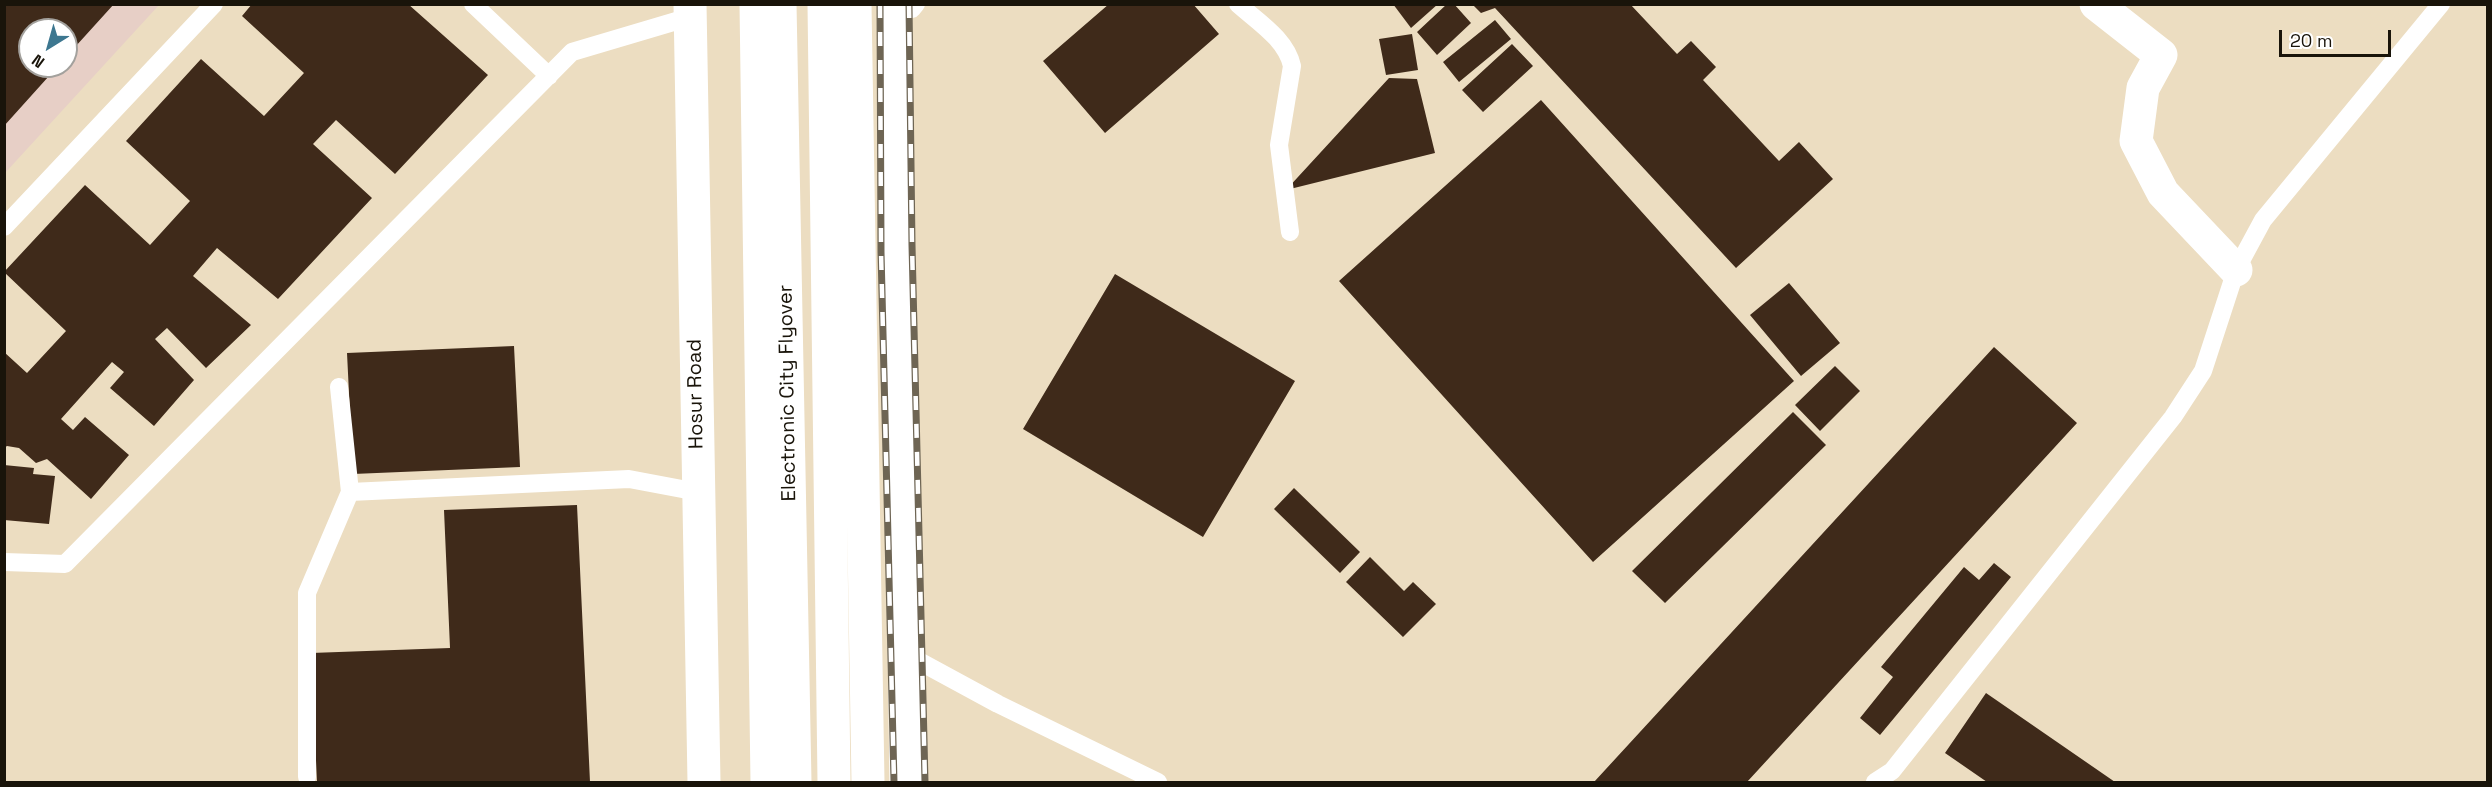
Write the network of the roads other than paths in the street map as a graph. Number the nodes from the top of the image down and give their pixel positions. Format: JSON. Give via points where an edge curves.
{"nodes":[{"id":1,"x":214,"y":4,"type":"edge"},
{"id":2,"x":473,"y":4,"type":"edge"},
{"id":3,"x":756,"y":4,"type":"edge"},
{"id":4,"x":780,"y":4,"type":"edge"},
{"id":5,"x":824,"y":4,"type":"edge"},
{"id":6,"x":855,"y":4,"type":"edge"},
{"id":7,"x":1238,"y":4,"type":"edge"},
{"id":8,"x":2096,"y":4,"type":"edge"},
{"id":9,"x":2440,"y":4,"type":"edge"},
{"id":10,"x":902,"y":7,"type":"edge"},
{"id":11,"x":690,"y":11,"type":"edge"},
{"id":12,"x":549,"y":76,"type":"junction"},
{"id":13,"x":4,"y":227,"type":"edge"},
{"id":14,"x":1290,"y":232,"type":"dead end"},
{"id":15,"x":2236,"y":270,"type":"junction"},
{"id":16,"x":339,"y":387,"type":"dead end"},
{"id":17,"x":350,"y":492,"type":"junction"},
{"id":18,"x":698,"y":492,"type":"junction"},
{"id":19,"x":4,"y":562,"type":"edge"},
{"id":20,"x":904,"y":653,"type":"junction"},
{"id":21,"x":307,"y":777,"type":"dead end"},
{"id":22,"x":704,"y":783,"type":"edge"},
{"id":23,"x":767,"y":783,"type":"edge"},
{"id":24,"x":795,"y":783,"type":"edge"},
{"id":25,"x":834,"y":783,"type":"edge"},
{"id":26,"x":868,"y":783,"type":"edge"},
{"id":27,"x":906,"y":783,"type":"edge"},
{"id":28,"x":1158,"y":783,"type":"edge"},
{"id":29,"x":1875,"y":783,"type":"edge"}],
"edges":[{"from":1,"to":13,"type":"lane"},
{"from":2,"to":12,"type":"lane"},
{"from":3,"to":23,"type":"main road"},
{"from":4,"to":24,"type":"main road","name":"Electronic City Flyover"},
{"from":5,"to":25,"type":"main road","name":"Electronic City Flyover"},
{"from":6,"to":26,"type":"main road"},
{"from":7,"to":14,"type":"lane","via":[[1282,44],[1292,66],[1278,145]]},
{"from":8,"to":15,"type":"main road","via":[[2161,55],[2143,88],[2136,141],[2163,194]]},
{"from":9,"to":15,"type":"lane","via":[[2263,220]]},
{"from":10,"to":20,"type":"main road"},
{"from":11,"to":12,"type":"lane","via":[[642,32],[572,52]]},
{"from":11,"to":18,"type":"main road","name":"Hosur Road"},
{"from":12,"to":19,"type":"lane","via":[[65,564]]},
{"from":15,"to":29,"type":"lane","via":[[2203,371],[2173,417],[1892,771]]},
{"from":16,"to":17,"type":"lane"},
{"from":17,"to":18,"type":"lane","via":[[629,479]]},
{"from":17,"to":21,"type":"lane","via":[[307,593]]},
{"from":18,"to":22,"type":"main road","name":"Hosur Road"},
{"from":20,"to":27,"type":"main road"},
{"from":20,"to":28,"type":"lane"}]}
